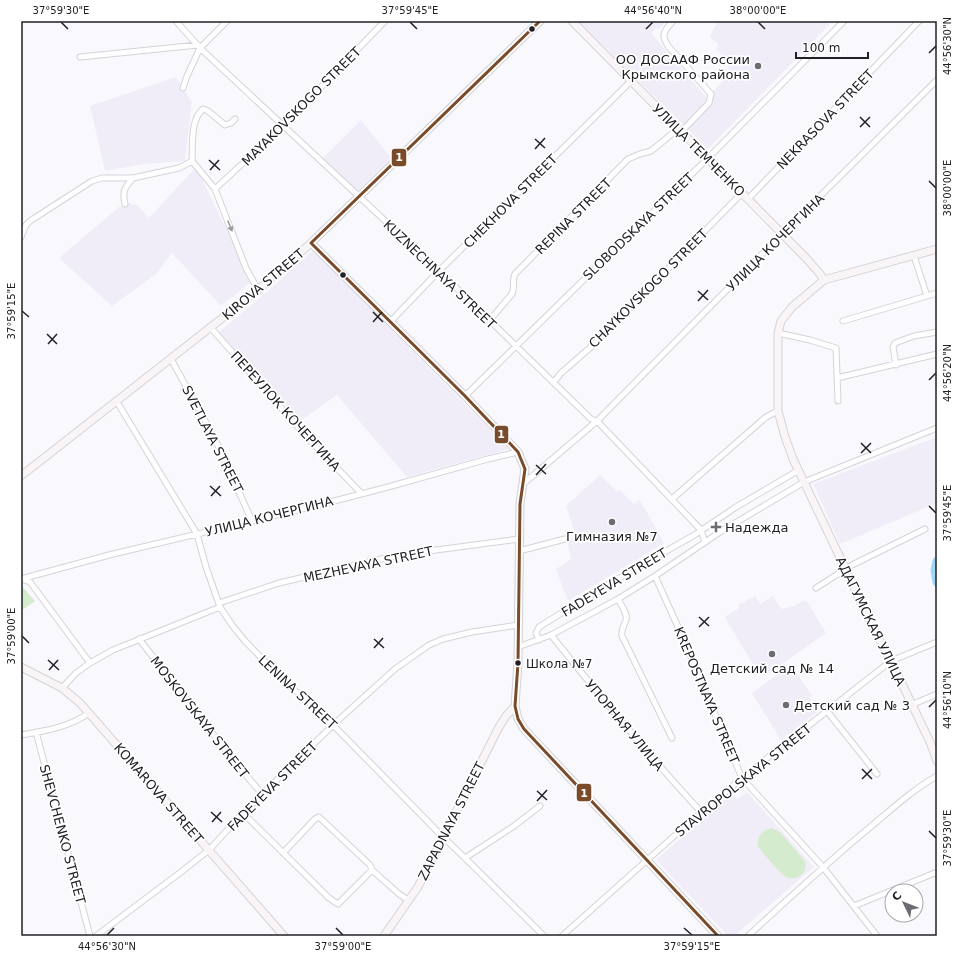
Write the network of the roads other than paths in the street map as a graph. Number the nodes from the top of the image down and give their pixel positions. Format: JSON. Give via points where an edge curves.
{"nodes":[{"id":1,"x":176,"y":21,"type":"edge"},
{"id":2,"x":227,"y":21,"type":"edge"},
{"id":3,"x":385,"y":21,"type":"edge"},
{"id":4,"x":540,"y":21,"type":"edge"},
{"id":5,"x":572,"y":21,"type":"edge"},
{"id":6,"x":673,"y":21,"type":"edge"},
{"id":7,"x":844,"y":21,"type":"edge"},
{"id":8,"x":918,"y":21,"type":"edge"},
{"id":9,"x":199,"y":46,"type":"junction"},
{"id":10,"x":80,"y":57,"type":"dead end"},
{"id":11,"x":937,"y":80,"type":"edge"},
{"id":12,"x":631,"y":81,"type":"junction"},
{"id":13,"x":183,"y":88,"type":"dead end"},
{"id":14,"x":236,"y":119,"type":"dead end"},
{"id":15,"x":282,"y":126,"type":"junction"},
{"id":16,"x":679,"y":131,"type":"junction"},
{"id":17,"x":707,"y":159,"type":"junction"},
{"id":18,"x":192,"y":161,"type":"junction"},
{"id":19,"x":133,"y":178,"type":"junction"},
{"id":20,"x":215,"y":189,"type":"junction"},
{"id":21,"x":742,"y":193,"type":"junction"},
{"id":22,"x":358,"y":197,"type":"junction"},
{"id":23,"x":748,"y":199,"type":"junction"},
{"id":24,"x":125,"y":204,"type":"dead end"},
{"id":25,"x":782,"y":234,"type":"junction"},
{"id":26,"x":21,"y":237,"type":"edge"},
{"id":27,"x":311,"y":243,"type":"junction"},
{"id":28,"x":937,"y":249,"type":"edge"},
{"id":29,"x":914,"y":256,"type":"junction"},
{"id":30,"x":438,"y":271,"type":"junction"},
{"id":31,"x":824,"y":280,"type":"junction"},
{"id":32,"x":258,"y":290,"type":"junction"},
{"id":33,"x":937,"y":293,"type":"edge"},
{"id":34,"x":927,"y":296,"type":"junction"},
{"id":35,"x":489,"y":321,"type":"junction"},
{"id":36,"x":843,"y":321,"type":"dead end"},
{"id":37,"x":390,"y":322,"type":"junction"},
{"id":38,"x":211,"y":328,"type":"junction"},
{"id":39,"x":937,"y":332,"type":"edge"},
{"id":40,"x":778,"y":333,"type":"junction"},
{"id":41,"x":515,"y":347,"type":"junction"},
{"id":42,"x":937,"y":354,"type":"edge"},
{"id":43,"x":171,"y":359,"type":"junction"},
{"id":44,"x":896,"y":365,"type":"junction"},
{"id":45,"x":837,"y":378,"type":"junction"},
{"id":46,"x":554,"y":382,"type":"junction"},
{"id":47,"x":465,"y":396,"type":"junction"},
{"id":48,"x":838,"y":401,"type":"dead end"},
{"id":49,"x":116,"y":402,"type":"junction"},
{"id":50,"x":778,"y":411,"type":"junction"},
{"id":51,"x":597,"y":421,"type":"junction"},
{"id":52,"x":937,"y":428,"type":"edge"},
{"id":53,"x":518,"y":452,"type":"junction"},
{"id":54,"x":799,"y":470,"type":"junction"},
{"id":55,"x":21,"y":476,"type":"edge"},
{"id":56,"x":804,"y":482,"type":"junction"},
{"id":57,"x":523,"y":484,"type":"junction"},
{"id":58,"x":361,"y":493,"type":"junction"},
{"id":59,"x":672,"y":499,"type":"junction"},
{"id":60,"x":252,"y":521,"type":"junction"},
{"id":61,"x":925,"y":529,"type":"dead end"},
{"id":62,"x":701,"y":530,"type":"junction"},
{"id":63,"x":197,"y":534,"type":"junction"},
{"id":64,"x":519,"y":539,"type":"junction"},
{"id":65,"x":566,"y":539,"type":"dead end"},
{"id":66,"x":705,"y":542,"type":"junction"},
{"id":67,"x":519,"y":551,"type":"junction"},
{"id":68,"x":846,"y":570,"type":"junction"},
{"id":69,"x":655,"y":576,"type":"junction"},
{"id":70,"x":21,"y":579,"type":"edge"},
{"id":71,"x":816,"y":588,"type":"dead end"},
{"id":72,"x":618,"y":599,"type":"junction"},
{"id":73,"x":219,"y":605,"type":"junction"},
{"id":74,"x":518,"y":625,"type":"junction"},
{"id":75,"x":552,"y":636,"type":"junction"},
{"id":76,"x":138,"y":639,"type":"junction"},
{"id":77,"x":539,"y":640,"type":"junction"},
{"id":78,"x":937,"y":642,"type":"edge"},
{"id":79,"x":518,"y":647,"type":"junction"},
{"id":80,"x":891,"y":661,"type":"junction"},
{"id":81,"x":90,"y":663,"type":"junction"},
{"id":82,"x":21,"y":667,"type":"edge"},
{"id":83,"x":62,"y":688,"type":"junction"},
{"id":84,"x":937,"y":694,"type":"edge"},
{"id":85,"x":911,"y":705,"type":"junction"},
{"id":86,"x":515,"y":706,"type":"junction"},
{"id":87,"x":827,"y":711,"type":"junction"},
{"id":88,"x":89,"y":713,"type":"junction"},
{"id":89,"x":333,"y":725,"type":"junction"},
{"id":90,"x":36,"y":732,"type":"junction"},
{"id":91,"x":21,"y":735,"type":"edge"},
{"id":92,"x":672,"y":738,"type":"dead end"},
{"id":93,"x":937,"y":761,"type":"edge"},
{"id":94,"x":877,"y":774,"type":"dead end"},
{"id":95,"x":937,"y":776,"type":"edge"},
{"id":96,"x":742,"y":778,"type":"junction"},
{"id":97,"x":263,"y":795,"type":"junction"},
{"id":98,"x":540,"y":806,"type":"dead end"},
{"id":99,"x":243,"y":813,"type":"junction"},
{"id":100,"x":702,"y":813,"type":"junction"},
{"id":101,"x":443,"y":837,"type":"junction"},
{"id":102,"x":209,"y":850,"type":"junction"},
{"id":103,"x":283,"y":853,"type":"junction"},
{"id":104,"x":465,"y":858,"type":"junction"},
{"id":105,"x":647,"y":861,"type":"junction"},
{"id":106,"x":823,"y":867,"type":"junction"},
{"id":107,"x":372,"y":870,"type":"junction"},
{"id":108,"x":937,"y":872,"type":"edge"},
{"id":109,"x":408,"y":900,"type":"junction"},
{"id":110,"x":854,"y":906,"type":"junction"},
{"id":111,"x":90,"y":936,"type":"edge"},
{"id":112,"x":96,"y":936,"type":"edge"},
{"id":113,"x":284,"y":936,"type":"edge"},
{"id":114,"x":384,"y":936,"type":"edge"},
{"id":115,"x":544,"y":936,"type":"edge"},
{"id":116,"x":562,"y":936,"type":"edge"},
{"id":117,"x":718,"y":936,"type":"edge"},
{"id":118,"x":748,"y":936,"type":"edge"},
{"id":119,"x":877,"y":936,"type":"edge"}],
"edges":[{"from":1,"to":9,"type":"street","name":"KUZNECHNAYA STREET"},
{"from":2,"to":9,"type":"street"},
{"from":3,"to":15,"type":"street","name":"MAYAKOVSKOGO STREET"},
{"from":4,"to":22,"type":"main road","name":"KIROVA STREET"},
{"from":5,"to":12,"type":"main road","name":"УЛИЦА ТЕМЧЕНКО"},
{"from":6,"to":16,"type":"street","name":"REPINA STREET","via":[[665,32],[664,40],[711,94],[709,102]]},
{"from":7,"to":17,"type":"street","name":"SLOBODSKAYA STREET"},
{"from":8,"to":23,"type":"street","name":"NEKRASOVA STREET"},
{"from":9,"to":10,"type":"street"},
{"from":9,"to":13,"type":"street"},
{"from":9,"to":15,"type":"street","name":"KUZNECHNAYA STREET"},
{"from":11,"to":25,"type":"street","name":"УЛИЦА КОЧЕРГИНА"},
{"from":12,"to":16,"type":"main road","name":"УЛИЦА ТЕМЧЕНКО"},
{"from":12,"to":30,"type":"street","name":"CHEKHOVA STREET"},
{"from":14,"to":18,"type":"street","via":[[225,125],[208,111],[203,109],[199,112],[195,124]]},
{"from":15,"to":20,"type":"street","name":"MAYAKOVSKOGO STREET"},
{"from":15,"to":22,"type":"street","name":"KUZNECHNAYA STREET"},
{"from":16,"to":17,"type":"main road","name":"УЛИЦА ТЕМЧЕНКО"},
{"from":16,"to":35,"type":"street","name":"REPINA STREET","via":[[651,151],[628,159],[515,274],[512,294]]},
{"from":17,"to":21,"type":"main road","name":"УЛИЦА ТЕМЧЕНКО"},
{"from":17,"to":41,"type":"street","name":"SLOBODSKAYA STREET"},
{"from":18,"to":19,"type":"street","via":[[179,168]]},
{"from":18,"to":20,"type":"street"},
{"from":19,"to":24,"type":"street","via":[[123,193]]},
{"from":19,"to":26,"type":"street","via":[[102,178],[92,181],[30,221]]},
{"from":20,"to":32,"type":"street","one_way":true,"via":[[246,268]]},
{"from":21,"to":23,"type":"main road","name":"УЛИЦА ТЕМЧЕНКО"},
{"from":21,"to":46,"type":"street","name":"CHAYKOVSKOGO STREET"},
{"from":22,"to":27,"type":"main road","name":"KIROVA STREET"},
{"from":22,"to":30,"type":"street","name":"KUZNECHNAYA STREET"},
{"from":23,"to":25,"type":"main road","name":"УЛИЦА ТЕМЧЕНКО"},
{"from":25,"to":31,"type":"main road","name":"УЛИЦА ТЕМЧЕНКО"},
{"from":25,"to":51,"type":"street","name":"УЛИЦА КОЧЕРГИНА"},
{"from":27,"to":32,"type":"main road","name":"KIROVA STREET"},
{"from":27,"to":37,"type":"main road"},
{"from":28,"to":29,"type":"main road"},
{"from":29,"to":31,"type":"main road"},
{"from":29,"to":34,"type":"street"},
{"from":30,"to":35,"type":"street","name":"KUZNECHNAYA STREET"},
{"from":30,"to":37,"type":"street","name":"CHEKHOVA STREET"},
{"from":31,"to":40,"type":"main road","via":[[792,307]]},
{"from":32,"to":38,"type":"main road","name":"KIROVA STREET"},
{"from":33,"to":34,"type":"street"},
{"from":34,"to":36,"type":"street"},
{"from":35,"to":41,"type":"street","name":"KUZNECHNAYA STREET"},
{"from":37,"to":47,"type":"main road"},
{"from":38,"to":43,"type":"main road","name":"KIROVA STREET"},
{"from":38,"to":58,"type":"street","name":"ПЕРЕУЛОК КОЧЕРГИНА","via":[[304,434]]},
{"from":39,"to":44,"type":"street","via":[[914,336],[896,343],[893,348]]},
{"from":40,"to":45,"type":"street","via":[[836,348]]},
{"from":40,"to":50,"type":"main road","name":"АДАГУМСКАЯ УЛИЦА"},
{"from":41,"to":46,"type":"street","name":"KUZNECHNAYA STREET"},
{"from":41,"to":47,"type":"street","name":"SLOBODSKAYA STREET"},
{"from":42,"to":44,"type":"street"},
{"from":43,"to":49,"type":"main road","name":"KIROVA STREET"},
{"from":43,"to":60,"type":"street","name":"SVETLAYA STREET","via":[[215,439]]},
{"from":44,"to":45,"type":"street"},
{"from":45,"to":48,"type":"street"},
{"from":46,"to":51,"type":"street","name":"KUZNECHNAYA STREET"},
{"from":47,"to":53,"type":"main road"},
{"from":49,"to":55,"type":"main road","name":"KIROVA STREET"},
{"from":49,"to":63,"type":"street","name":"LENINA STREET"},
{"from":50,"to":54,"type":"main road","name":"АДАГУМСКАЯ УЛИЦА","via":[[785,437]]},
{"from":50,"to":59,"type":"street","via":[[766,416]]},
{"from":51,"to":57,"type":"street","name":"УЛИЦА КОЧЕРГИНА"},
{"from":51,"to":59,"type":"street","name":"KUZNECHNAYA STREET"},
{"from":52,"to":56,"type":"street","name":"FADEYEVA STREET"},
{"from":53,"to":57,"type":"main road","via":[[525,469]]},
{"from":53,"to":58,"type":"street","name":"УЛИЦА КОЧЕРГИНА"},
{"from":54,"to":56,"type":"main road","name":"АДАГУМСКАЯ УЛИЦА"},
{"from":54,"to":62,"type":"street","name":"FADEYEVA STREET"},
{"from":56,"to":66,"type":"street","name":"FADEYEVA STREET"},
{"from":56,"to":68,"type":"main road","name":"АДАГУМСКАЯ УЛИЦА"},
{"from":57,"to":64,"type":"main road"},
{"from":58,"to":60,"type":"street","name":"УЛИЦА КОЧЕРГИНА"},
{"from":59,"to":62,"type":"street","name":"KUZNECHNAYA STREET"},
{"from":60,"to":63,"type":"street","name":"УЛИЦА КОЧЕРГИНА"},
{"from":61,"to":68,"type":"street"},
{"from":62,"to":66,"type":"street"},
{"from":62,"to":77,"type":"street","name":"FADEYEVA STREET","via":[[539,627],[536,634]]},
{"from":63,"to":70,"type":"street","name":"УЛИЦА КОЧЕРГИНА"},
{"from":63,"to":73,"type":"street","name":"LENINA STREET"},
{"from":64,"to":67,"type":"main road"},
{"from":64,"to":73,"type":"street","name":"MEZHEVAYA STREET","via":[[398,555],[279,583]]},
{"from":65,"to":67,"type":"street"},
{"from":66,"to":69,"type":"street","name":"FADEYEVA STREET"},
{"from":67,"to":74,"type":"main road"},
{"from":68,"to":71,"type":"street"},
{"from":68,"to":80,"type":"main road","name":"АДАГУМСКАЯ УЛИЦА"},
{"from":69,"to":72,"type":"street","name":"FADEYEVA STREET"},
{"from":69,"to":96,"type":"street","name":"KREPOSTNAYA STREET"},
{"from":70,"to":81,"type":"street","via":[[30,582]]},
{"from":72,"to":75,"type":"street","name":"FADEYEVA STREET"},
{"from":72,"to":92,"type":"street","via":[[626,616],[622,636]]},
{"from":73,"to":76,"type":"street","name":"MEZHEVAYA STREET"},
{"from":73,"to":89,"type":"street","name":"LENINA STREET","via":[[245,641]]},
{"from":74,"to":79,"type":"main road"},
{"from":74,"to":89,"type":"street","name":"FADEYEVA STREET","via":[[456,635],[430,645],[395,670]]},
{"from":75,"to":77,"type":"street","name":"FADEYEVA STREET"},
{"from":75,"to":100,"type":"street","name":"УПОРНАЯ УЛИЦА","via":[[600,697]]},
{"from":76,"to":81,"type":"street","name":"MEZHEVAYA STREET"},
{"from":76,"to":97,"type":"street","name":"MOSKOVSKAYA STREET"},
{"from":77,"to":79,"type":"street","name":"FADEYEVA STREET"},
{"from":78,"to":80,"type":"street","name":"STAVROPOLSKAYA STREET"},
{"from":79,"to":86,"type":"main road"},
{"from":80,"to":85,"type":"main road","name":"АДАГУМСКАЯ УЛИЦА"},
{"from":80,"to":87,"type":"street","name":"STAVROPOLSKAYA STREET"},
{"from":81,"to":83,"type":"street","name":"MEZHEVAYA STREET"},
{"from":82,"to":83,"type":"main road","name":"KOMAROVA STREET"},
{"from":83,"to":88,"type":"main road","name":"KOMAROVA STREET"},
{"from":84,"to":85,"type":"street"},
{"from":85,"to":93,"type":"main road","name":"АДАГУМСКАЯ УЛИЦА"},
{"from":86,"to":101,"type":"main road","name":"ZAPADNAYA STREET","via":[[499,727]]},
{"from":86,"to":105,"type":"main road","via":[[518,720],[524,729]]},
{"from":87,"to":94,"type":"street"},
{"from":87,"to":96,"type":"street","name":"STAVROPOLSKAYA STREET"},
{"from":88,"to":90,"type":"street","via":[[66,724]]},
{"from":88,"to":102,"type":"main road","name":"KOMAROVA STREET"},
{"from":89,"to":97,"type":"street","name":"FADEYEVA STREET"},
{"from":89,"to":101,"type":"street","name":"LENINA STREET"},
{"from":90,"to":91,"type":"street"},
{"from":90,"to":111,"type":"street","name":"SHEVCHENKO STREET"},
{"from":95,"to":106,"type":"street","via":[[913,792]]},
{"from":96,"to":100,"type":"street","name":"STAVROPOLSKAYA STREET"},
{"from":96,"to":106,"type":"street","name":"KREPOSTNAYA STREET"},
{"from":97,"to":99,"type":"street","name":"FADEYEVA STREET"},
{"from":98,"to":104,"type":"street"},
{"from":99,"to":102,"type":"street","name":"FADEYEVA STREET"},
{"from":99,"to":103,"type":"street"},
{"from":100,"to":105,"type":"street","name":"STAVROPOLSKAYA STREET"},
{"from":101,"to":104,"type":"street","name":"LENINA STREET"},
{"from":101,"to":109,"type":"main road","name":"ZAPADNAYA STREET","via":[[418,887]]},
{"from":102,"to":112,"type":"street","name":"FADEYEVA STREET"},
{"from":102,"to":113,"type":"main road","name":"KOMAROVA STREET"},
{"from":103,"to":107,"type":"street","via":[[328,898],[338,904]]},
{"from":103,"to":107,"type":"street","via":[[319,817],[370,865]]},
{"from":104,"to":115,"type":"street","name":"LENINA STREET"},
{"from":105,"to":116,"type":"street","name":"STAVROPOLSKAYA STREET"},
{"from":105,"to":117,"type":"main road"},
{"from":106,"to":110,"type":"street","name":"KREPOSTNAYA STREET"},
{"from":106,"to":118,"type":"street"},
{"from":107,"to":109,"type":"street"},
{"from":108,"to":110,"type":"street"},
{"from":109,"to":114,"type":"main road","name":"ZAPADNAYA STREET"},
{"from":110,"to":119,"type":"street","name":"KREPOSTNAYA STREET"}]}
